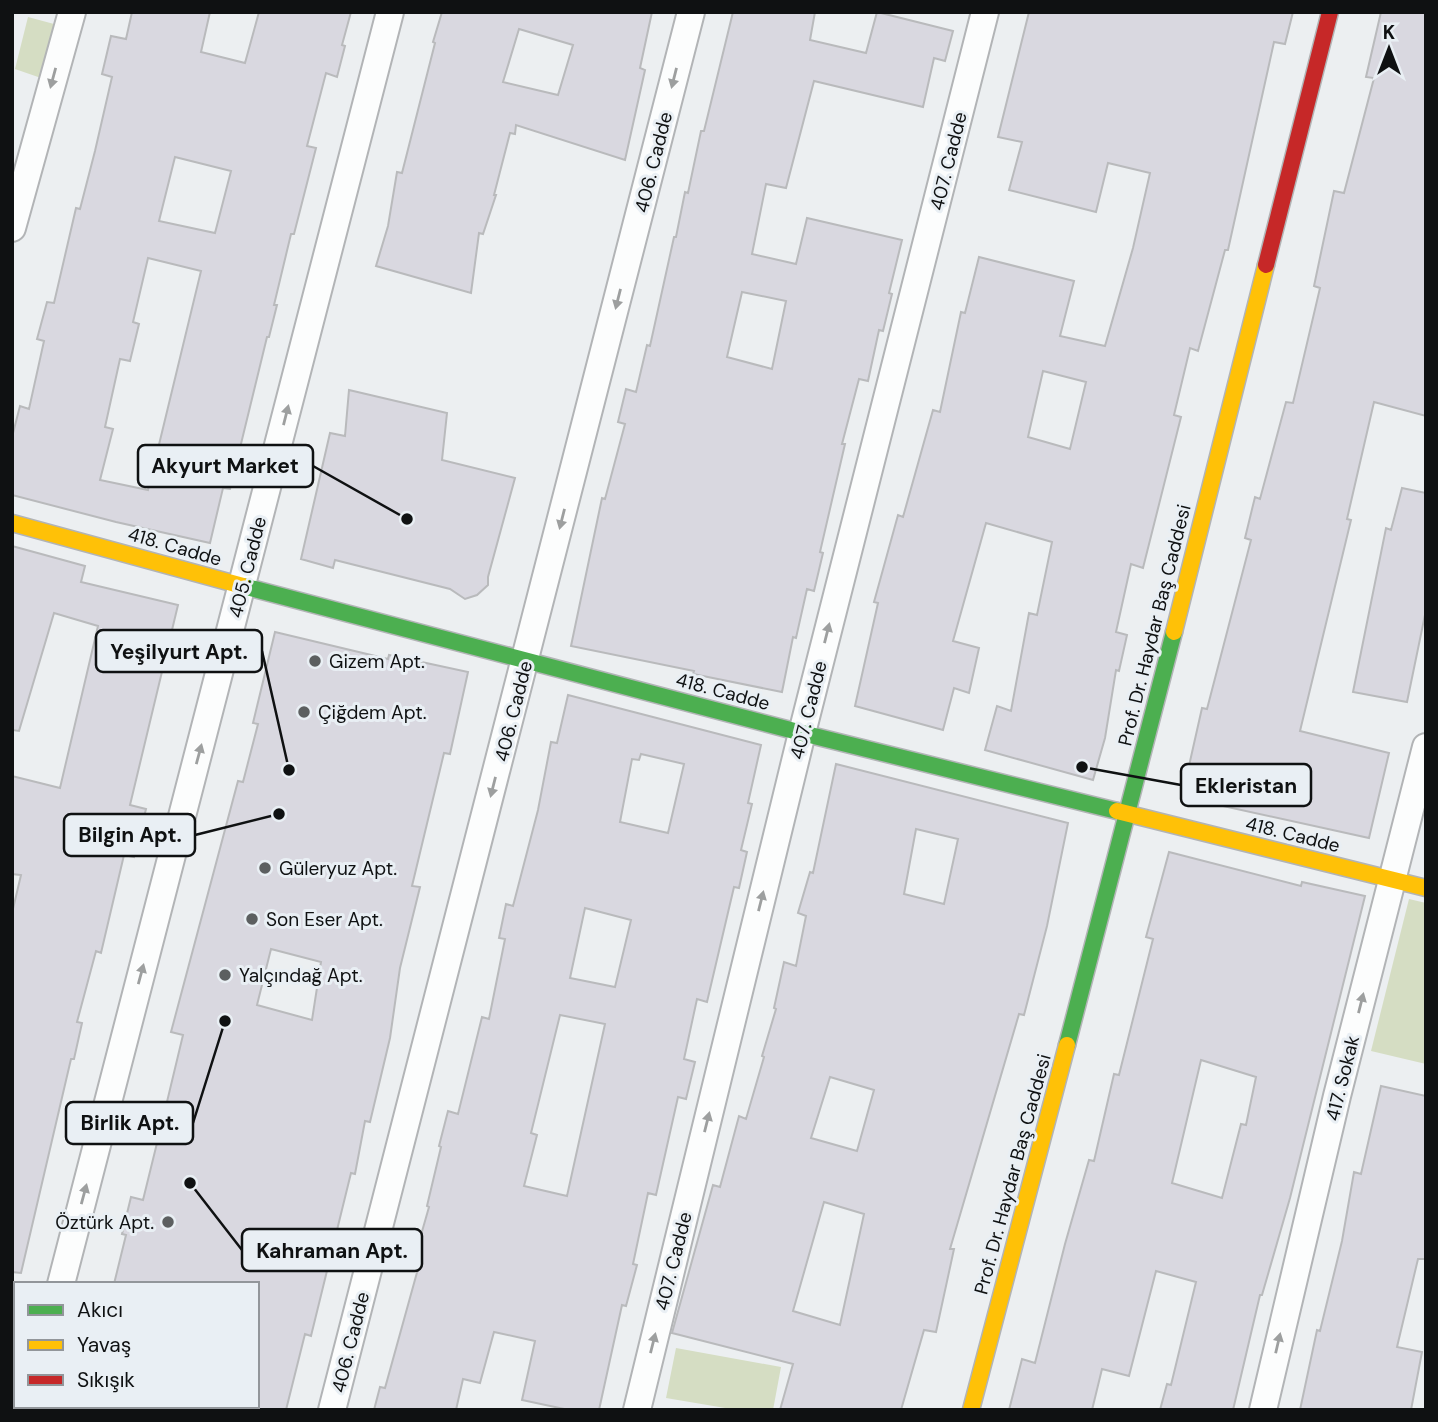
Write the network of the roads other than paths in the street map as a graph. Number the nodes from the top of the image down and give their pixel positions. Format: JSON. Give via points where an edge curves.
{"nodes":[{"id":1,"x":72,"y":12,"type":"edge"},
{"id":2,"x":390,"y":12,"type":"edge"},
{"id":3,"x":691,"y":12,"type":"edge"},
{"id":4,"x":985,"y":12,"type":"edge"},
{"id":5,"x":1330,"y":12,"type":"edge"},
{"id":6,"x":12,"y":228,"type":"edge"},
{"id":7,"x":12,"y":523,"type":"edge"},
{"id":8,"x":242,"y":586,"type":"junction"},
{"id":9,"x":526,"y":661,"type":"junction"},
{"id":10,"x":802,"y":733,"type":"junction"},
{"id":11,"x":1426,"y":747,"type":"edge"},
{"id":12,"x":1128,"y":816,"type":"junction"},
{"id":13,"x":1392,"y":880,"type":"junction"},
{"id":14,"x":1426,"y":888,"type":"edge"},
{"id":15,"x":62,"y":1282,"type":"edge"},
{"id":16,"x":332,"y":1410,"type":"edge"},
{"id":17,"x":637,"y":1410,"type":"edge"},
{"id":18,"x":971,"y":1410,"type":"edge"},
{"id":19,"x":1262,"y":1410,"type":"edge"}],
"edges":[{"from":1,"to":6,"type":"street","one_way":true},
{"from":8,"to":2,"type":"street","name":"405. Cadde","one_way":true},
{"from":3,"to":9,"type":"street","name":"406. Cadde","one_way":true},
{"from":10,"to":4,"type":"street","name":"407. Cadde","one_way":true},
{"from":5,"to":12,"type":"street","name":"Prof. Dr. Haydar Baş Caddesi"},
{"from":7,"to":8,"type":"street","name":"418. Cadde"},
{"from":8,"to":9,"type":"street","name":"418. Cadde"},
{"from":15,"to":8,"type":"street","name":"405. Cadde","one_way":true},
{"from":9,"to":10,"type":"street","name":"418. Cadde"},
{"from":9,"to":16,"type":"street","name":"406. Cadde","one_way":true},
{"from":10,"to":12,"type":"street","name":"418. Cadde"},
{"from":17,"to":10,"type":"street","name":"407. Cadde","one_way":true},
{"from":11,"to":13,"type":"street","name":"417. Sokak"},
{"from":12,"to":13,"type":"street","name":"418. Cadde"},
{"from":12,"to":18,"type":"street","name":"Prof. Dr. Haydar Baş Caddesi"},
{"from":13,"to":14,"type":"street","name":"418. Cadde"},
{"from":19,"to":13,"type":"street","name":"417. Sokak","one_way":true}]}
